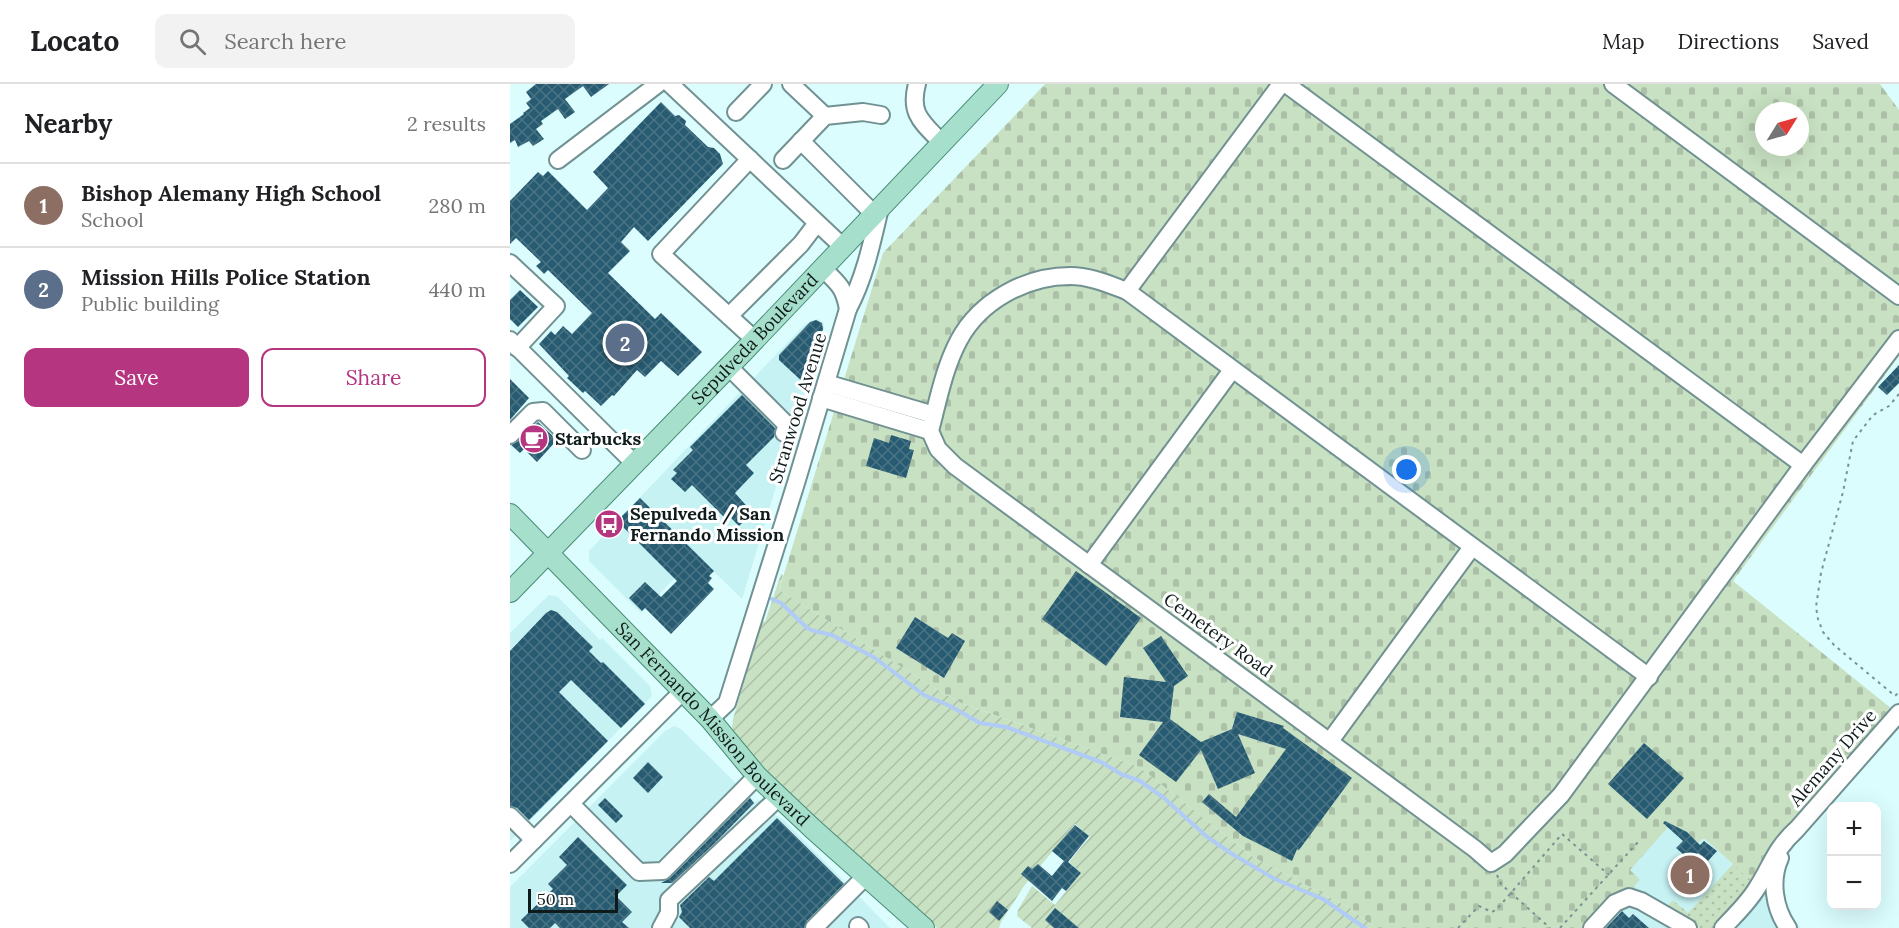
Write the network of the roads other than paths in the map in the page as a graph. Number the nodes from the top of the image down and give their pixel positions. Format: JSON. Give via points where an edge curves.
{"nodes":[{"id":1,"x":658,"y":84,"type":"edge"},
{"id":2,"x":670,"y":84,"type":"edge"},
{"id":3,"x":764,"y":84,"type":"edge"},
{"id":4,"x":791,"y":84,"type":"edge"},
{"id":5,"x":916,"y":84,"type":"edge"},
{"id":6,"x":998,"y":84,"type":"edge"},
{"id":7,"x":1281,"y":84,"type":"edge"},
{"id":8,"x":1286,"y":84,"type":"edge"},
{"id":9,"x":1613,"y":84,"type":"edge"},
{"id":10,"x":736,"y":112,"type":"dead end"},
{"id":11,"x":881,"y":115,"type":"dead end"},
{"id":12,"x":825,"y":116,"type":"junction"},
{"id":13,"x":801,"y":141,"type":"junction"},
{"id":14,"x":942,"y":143,"type":"junction"},
{"id":15,"x":750,"y":159,"type":"junction"},
{"id":16,"x":558,"y":160,"type":"dead end"},
{"id":17,"x":783,"y":160,"type":"dead end"},
{"id":18,"x":877,"y":211,"type":"junction"},
{"id":19,"x":817,"y":223,"type":"junction"},
{"id":20,"x":843,"y":247,"type":"junction"},
{"id":21,"x":510,"y":263,"type":"edge"},
{"id":22,"x":822,"y":268,"type":"junction"},
{"id":23,"x":1127,"y":291,"type":"junction"},
{"id":24,"x":1899,"y":296,"type":"edge"},
{"id":25,"x":848,"y":309,"type":"junction"},
{"id":26,"x":729,"y":316,"type":"junction"},
{"id":27,"x":754,"y":339,"type":"junction"},
{"id":28,"x":1899,"y":339,"type":"edge"},
{"id":29,"x":513,"y":344,"type":"edge"},
{"id":30,"x":728,"y":366,"type":"junction"},
{"id":31,"x":1232,"y":370,"type":"junction"},
{"id":32,"x":824,"y":391,"type":"junction"},
{"id":33,"x":934,"y":415,"type":"junction"},
{"id":34,"x":930,"y":431,"type":"junction"},
{"id":35,"x":784,"y":433,"type":"dead end"},
{"id":36,"x":510,"y":435,"type":"edge"},
{"id":37,"x":582,"y":450,"type":"dead end"},
{"id":38,"x":634,"y":463,"type":"junction"},
{"id":39,"x":1803,"y":465,"type":"junction"},
{"id":40,"x":510,"y":514,"type":"edge"},
{"id":41,"x":1472,"y":547,"type":"junction"},
{"id":42,"x":548,"y":552,"type":"junction"},
{"id":43,"x":1089,"y":565,"type":"junction"},
{"id":44,"x":510,"y":592,"type":"edge"},
{"id":45,"x":1649,"y":677,"type":"junction"},
{"id":46,"x":683,"y":691,"type":"junction"},
{"id":47,"x":1899,"y":713,"type":"edge"},
{"id":48,"x":710,"y":719,"type":"junction"},
{"id":49,"x":1330,"y":741,"type":"junction"},
{"id":50,"x":757,"y":776,"type":"junction"},
{"id":51,"x":779,"y":797,"type":"junction"},
{"id":52,"x":571,"y":804,"type":"junction"},
{"id":53,"x":510,"y":816,"type":"edge"},
{"id":54,"x":1797,"y":829,"type":"junction"},
{"id":55,"x":534,"y":840,"type":"junction"},
{"id":56,"x":510,"y":864,"type":"edge"},
{"id":57,"x":866,"y":876,"type":"junction"},
{"id":58,"x":661,"y":928,"type":"edge"},
{"id":59,"x":814,"y":928,"type":"edge"},
{"id":60,"x":924,"y":928,"type":"edge"},
{"id":61,"x":1592,"y":928,"type":"edge"},
{"id":62,"x":1688,"y":928,"type":"edge"},
{"id":63,"x":1723,"y":928,"type":"edge"},
{"id":64,"x":1788,"y":928,"type":"edge"}],
"edges":[{"from":1,"to":16,"type":"street"},
{"from":2,"to":15,"type":"street"},
{"from":3,"to":10,"type":"street"},
{"from":4,"to":12,"type":"street"},
{"from":5,"to":14,"type":"street","via":[[915,110]]},
{"from":6,"to":14,"type":"main road","name":"Sepulveda Boulevard"},
{"from":7,"to":23,"type":"street"},
{"from":8,"to":39,"type":"street"},
{"from":9,"to":24,"type":"street"},
{"from":11,"to":12,"type":"street","via":[[863,112]]},
{"from":12,"to":13,"type":"street"},
{"from":13,"to":17,"type":"street"},
{"from":13,"to":18,"type":"street"},
{"from":14,"to":18,"type":"main road","name":"Sepulveda Boulevard"},
{"from":15,"to":19,"type":"street"},
{"from":15,"to":26,"type":"street","via":[[661,254]]},
{"from":18,"to":20,"type":"main road","name":"Sepulveda Boulevard"},
{"from":18,"to":25,"type":"street","name":"Stranwood Avenue","via":[[864,272]]},
{"from":19,"to":20,"type":"street"},
{"from":19,"to":26,"type":"street"},
{"from":20,"to":22,"type":"main road","name":"Sepulveda Boulevard"},
{"from":21,"to":29,"type":"street","via":[[556,306]]},
{"from":22,"to":25,"type":"street","via":[[841,286]]},
{"from":22,"to":27,"type":"main road","name":"Sepulveda Boulevard"},
{"from":23,"to":31,"type":"street"},
{"from":23,"to":33,"type":"street","via":[[1098,280],[1070,276],[1044,279],[999,297],[978,314],[960,339]]},
{"from":25,"to":32,"type":"street","name":"Stranwood Avenue"},
{"from":26,"to":27,"type":"street"},
{"from":27,"to":30,"type":"main road","name":"Sepulveda Boulevard"},
{"from":28,"to":39,"type":"street"},
{"from":29,"to":38,"type":"street"},
{"from":30,"to":35,"type":"street","via":[[787,425]]},
{"from":30,"to":38,"type":"main road","name":"Sepulveda Boulevard"},
{"from":31,"to":41,"type":"street"},
{"from":31,"to":43,"type":"street"},
{"from":32,"to":33,"type":"street"},
{"from":32,"to":34,"type":"street"},
{"from":32,"to":48,"type":"street","name":"Stranwood Avenue","via":[[727,702]]},
{"from":33,"to":34,"type":"street"},
{"from":34,"to":43,"type":"street","name":"Cemetery Road","via":[[939,449],[955,465]]},
{"from":36,"to":37,"type":"street","via":[[533,412],[543,411]]},
{"from":38,"to":42,"type":"main road","name":"Sepulveda Boulevard"},
{"from":39,"to":45,"type":"street"},
{"from":40,"to":42,"type":"main road","name":"San Fernando Mission Boulevard"},
{"from":41,"to":45,"type":"street"},
{"from":41,"to":49,"type":"street"},
{"from":42,"to":44,"type":"main road","name":"Sepulveda Boulevard"},
{"from":42,"to":46,"type":"main road","name":"San Fernando Mission Boulevard"},
{"from":43,"to":49,"type":"street","name":"Cemetery Road"},
{"from":45,"to":49,"type":"street","name":"Cemetery Road","via":[[1561,795],[1506,855],[1491,863]]},
{"from":46,"to":48,"type":"main road","name":"San Fernando Mission Boulevard"},
{"from":46,"to":52,"type":"street"},
{"from":47,"to":54,"type":"street","name":"Alemany Drive"},
{"from":48,"to":50,"type":"main road","name":"San Fernando Mission Boulevard"},
{"from":50,"to":51,"type":"main road","name":"San Fernando Mission Boulevard"},
{"from":50,"to":52,"type":"street","via":[[663,871],[639,872]]},
{"from":51,"to":57,"type":"main road","name":"San Fernando Mission Boulevard"},
{"from":51,"to":58,"type":"street","via":[[669,900],[669,913]]},
{"from":52,"to":55,"type":"street"},
{"from":53,"to":55,"type":"street"},
{"from":54,"to":63,"type":"street","via":[[1780,845],[1751,896]]},
{"from":54,"to":64,"type":"street","via":[[1775,874],[1778,907]]},
{"from":55,"to":56,"type":"street"},
{"from":57,"to":59,"type":"street"},
{"from":57,"to":60,"type":"main road","name":"San Fernando Mission Boulevard"},
{"from":61,"to":62,"type":"street","via":[[1615,903],[1629,897]]}]}
